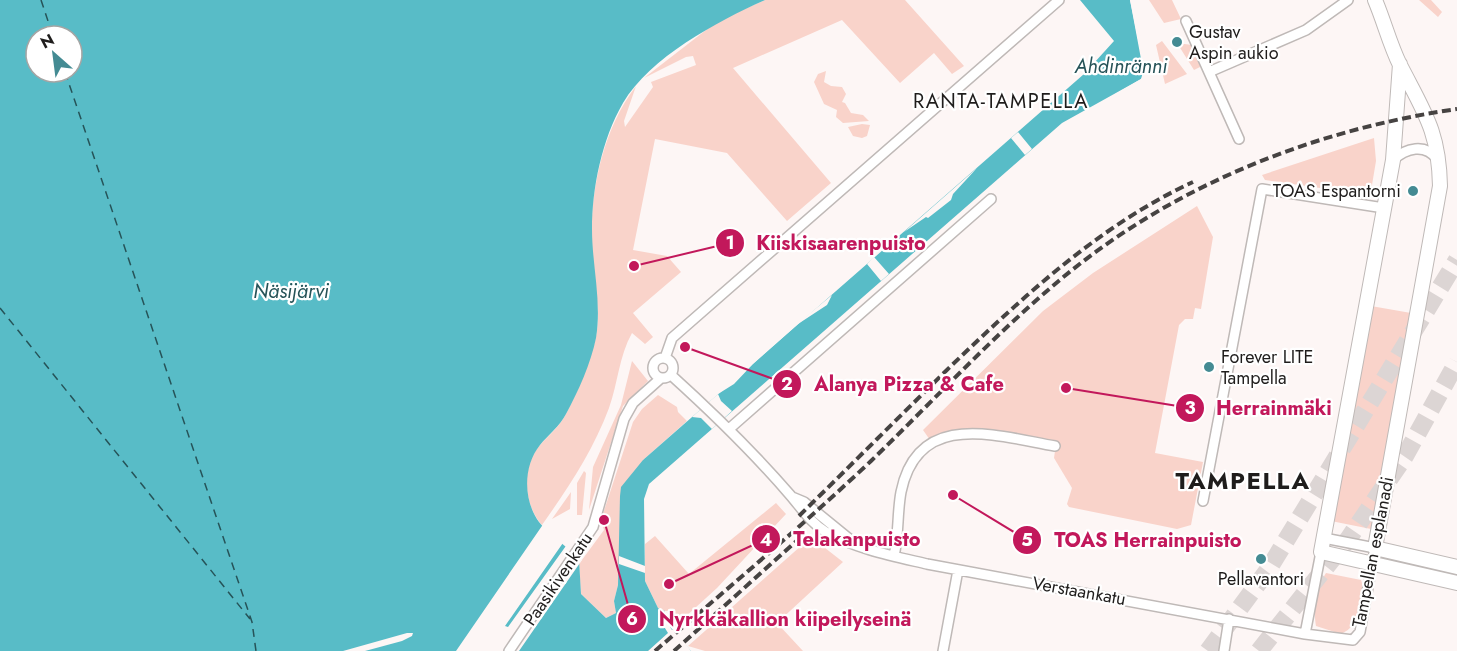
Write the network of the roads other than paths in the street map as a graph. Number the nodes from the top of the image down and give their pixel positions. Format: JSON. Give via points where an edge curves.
{"nodes":[{"id":1,"x":1059,"y":0,"type":"edge"},
{"id":2,"x":1348,"y":0,"type":"edge"},
{"id":3,"x":1375,"y":0,"type":"edge"},
{"id":4,"x":1186,"y":21,"type":"dead end"},
{"id":5,"x":1400,"y":64,"type":"junction"},
{"id":6,"x":1209,"y":72,"type":"junction"},
{"id":7,"x":1239,"y":139,"type":"dead end"},
{"id":8,"x":1393,"y":160,"type":"junction"},
{"id":9,"x":1440,"y":163,"type":"junction"},
{"id":10,"x":991,"y":198,"type":"dead end"},
{"id":11,"x":1379,"y":208,"type":"junction"},
{"id":12,"x":666,"y":358,"type":"junction"},
{"id":13,"x":666,"y":377,"type":"junction"},
{"id":14,"x":729,"y":429,"type":"junction"},
{"id":15,"x":1055,"y":446,"type":"dead end"},
{"id":16,"x":1203,"y":501,"type":"dead end"},
{"id":17,"x":1324,"y":538,"type":"junction"},
{"id":18,"x":1375,"y":548,"type":"junction"},
{"id":19,"x":1321,"y":552,"type":"junction"},
{"id":20,"x":894,"y":556,"type":"junction"},
{"id":21,"x":1372,"y":563,"type":"junction"},
{"id":22,"x":1457,"y":567,"type":"edge"},
{"id":23,"x":958,"y":570,"type":"junction"},
{"id":24,"x":1457,"y":584,"type":"edge"},
{"id":25,"x":1229,"y":619,"type":"junction"},
{"id":26,"x":1305,"y":634,"type":"junction"},
{"id":27,"x":509,"y":651,"type":"edge"},
{"id":28,"x":944,"y":651,"type":"edge"},
{"id":29,"x":1224,"y":651,"type":"edge"}],
"edges":[{"from":1,"to":12,"type":"street","via":[[672,338]]},
{"from":2,"to":6,"type":"street","via":[[1306,30]]},
{"from":3,"to":5,"type":"street","name":"Tampellan esplanadi"},
{"from":4,"to":6,"type":"street"},
{"from":5,"to":8,"type":"street","name":"Tampellan esplanadi"},
{"from":5,"to":9,"type":"street","name":"Tampellan esplanadi","via":[[1434,132]]},
{"from":6,"to":7,"type":"street"},
{"from":8,"to":9,"type":"street","via":[[1416,148],[1431,152]]},
{"from":8,"to":11,"type":"street","name":"Tampellan esplanadi"},
{"from":9,"to":18,"type":"street","name":"Tampellan esplanadi","via":[[1437,207]]},
{"from":10,"to":14,"type":"street"},
{"from":11,"to":16,"type":"street","via":[[1262,189]]},
{"from":11,"to":17,"type":"street","name":"Tampellan esplanadi"},
{"from":12,"to":13,"type":"street","via":[[673,365]]},
{"from":12,"to":13,"type":"street","via":[[660,358],[653,366],[654,371]]},
{"from":13,"to":14,"type":"street","name":"Verstaankatu"},
{"from":13,"to":27,"type":"street","name":"Paasikivenkatu","via":[[633,403],[624,419],[588,536]]},
{"from":14,"to":20,"type":"street","name":"Verstaankatu","via":[[792,497],[804,502],[855,544]]},
{"from":15,"to":20,"type":"street","via":[[973,432],[942,438],[917,459],[905,478]]},
{"from":17,"to":18,"type":"street"},
{"from":17,"to":19,"type":"street","name":"Tampellan esplanadi"},
{"from":18,"to":21,"type":"street","name":"Tampellan esplanadi"},
{"from":18,"to":22,"type":"street"},
{"from":19,"to":21,"type":"street"},
{"from":19,"to":26,"type":"street","name":"Tampellan esplanadi"},
{"from":20,"to":23,"type":"street","name":"Verstaankatu"},
{"from":21,"to":24,"type":"street"},
{"from":21,"to":26,"type":"street","name":"Tampellan esplanadi","via":[[1357,638],[1349,641]]},
{"from":23,"to":25,"type":"street","name":"Verstaankatu"},
{"from":23,"to":28,"type":"street"},
{"from":25,"to":26,"type":"street","name":"Verstaankatu"},
{"from":25,"to":29,"type":"street"}]}
